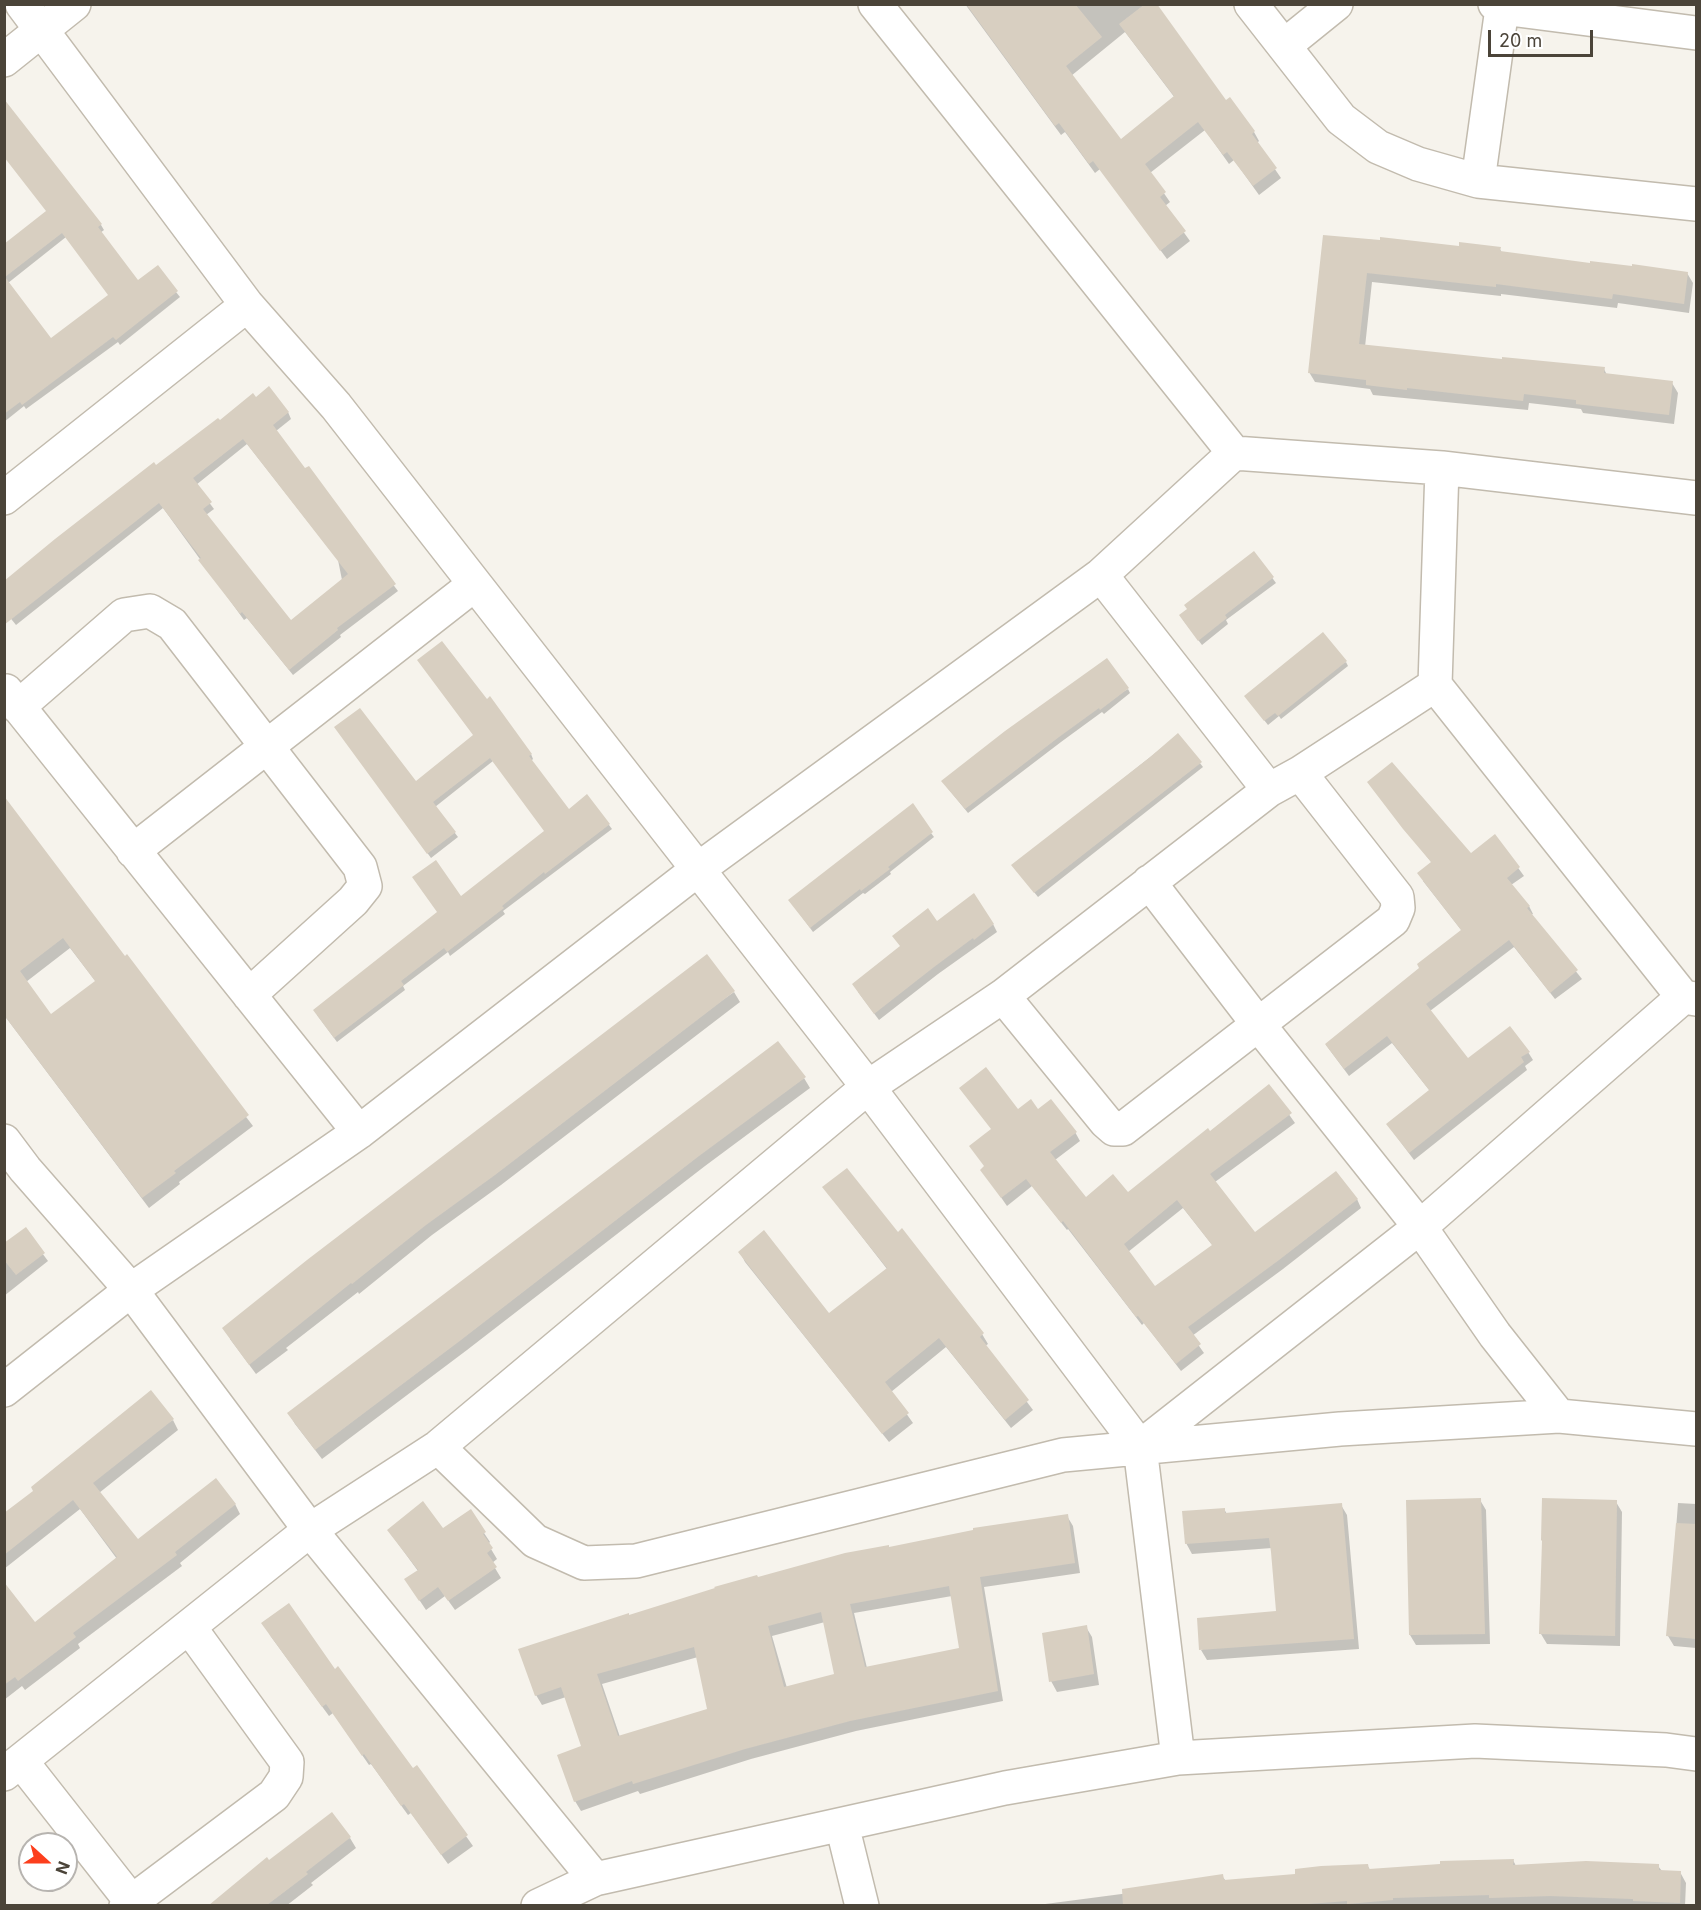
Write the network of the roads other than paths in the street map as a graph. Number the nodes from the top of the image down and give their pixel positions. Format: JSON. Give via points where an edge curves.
{"nodes":[{"id":1,"x":22,"y":4,"type":"edge"},
{"id":2,"x":74,"y":4,"type":"edge"},
{"id":3,"x":875,"y":4,"type":"edge"},
{"id":4,"x":1251,"y":4,"type":"edge"},
{"id":5,"x":1336,"y":4,"type":"edge"},
{"id":6,"x":1498,"y":6,"type":"edge"},
{"id":7,"x":40,"y":31,"type":"junction"},
{"id":8,"x":1696,"y":33,"type":"edge"},
{"id":9,"x":1284,"y":45,"type":"junction"},
{"id":10,"x":4,"y":60,"type":"edge"},
{"id":11,"x":1478,"y":181,"type":"junction"},
{"id":12,"x":1696,"y":204,"type":"edge"},
{"id":13,"x":247,"y":305,"type":"junction"},
{"id":14,"x":1234,"y":453,"type":"junction"},
{"id":15,"x":1442,"y":468,"type":"junction"},
{"id":16,"x":4,"y":498,"type":"edge"},
{"id":17,"x":1696,"y":498,"type":"edge"},
{"id":18,"x":1101,"y":575,"type":"junction"},
{"id":19,"x":475,"y":584,"type":"junction"},
{"id":20,"x":1435,"y":685,"type":"junction"},
{"id":21,"x":11,"y":698,"type":"edge"},
{"id":22,"x":268,"y":745,"type":"junction"},
{"id":23,"x":1300,"y":773,"type":"junction"},
{"id":24,"x":1269,"y":790,"type":"junction"},
{"id":25,"x":133,"y":850,"type":"junction"},
{"id":26,"x":697,"y":870,"type":"junction"},
{"id":27,"x":1149,"y":882,"type":"junction"},
{"id":28,"x":249,"y":995,"type":"junction"},
{"id":29,"x":1003,"y":996,"type":"junction"},
{"id":30,"x":1690,"y":998,"type":"edge"},
{"id":31,"x":1258,"y":1024,"type":"junction"},
{"id":32,"x":868,"y":1087,"type":"junction"},
{"id":33,"x":359,"y":1132,"type":"junction"},
{"id":34,"x":4,"y":1141,"type":"edge"},
{"id":35,"x":15,"y":1176,"type":"edge"},
{"id":36,"x":1420,"y":1227,"type":"junction"},
{"id":37,"x":130,"y":1290,"type":"junction"},
{"id":38,"x":4,"y":1390,"type":"edge"},
{"id":39,"x":1559,"y":1416,"type":"junction"},
{"id":40,"x":1696,"y":1429,"type":"edge"},
{"id":41,"x":1140,"y":1447,"type":"junction"},
{"id":42,"x":438,"y":1448,"type":"junction"},
{"id":43,"x":310,"y":1530,"type":"junction"},
{"id":44,"x":190,"y":1628,"type":"junction"},
{"id":45,"x":1696,"y":1754,"type":"edge"},
{"id":46,"x":1178,"y":1758,"type":"junction"},
{"id":47,"x":13,"y":1768,"type":"edge"},
{"id":48,"x":842,"y":1825,"type":"junction"},
{"id":49,"x":594,"y":1879,"type":"junction"},
{"id":50,"x":129,"y":1903,"type":"edge"},
{"id":51,"x":538,"y":1905,"type":"edge"},
{"id":52,"x":862,"y":1905,"type":"edge"}],
"edges":[{"from":1,"to":7,"type":"street"},
{"from":2,"to":7,"type":"street"},
{"from":3,"to":14,"type":"street"},
{"from":4,"to":9,"type":"street"},
{"from":5,"to":9,"type":"street"},
{"from":6,"to":8,"type":"street"},
{"from":6,"to":11,"type":"street"},
{"from":7,"to":10,"type":"street"},
{"from":7,"to":13,"type":"street"},
{"from":9,"to":11,"type":"street","via":[[1341,119],[1378,147],[1418,164]]},
{"from":11,"to":12,"type":"street"},
{"from":13,"to":16,"type":"street"},
{"from":13,"to":19,"type":"street","via":[[336,406]]},
{"from":14,"to":15,"type":"street"},
{"from":14,"to":18,"type":"street"},
{"from":15,"to":17,"type":"street"},
{"from":15,"to":20,"type":"street"},
{"from":18,"to":24,"type":"street"},
{"from":18,"to":26,"type":"street"},
{"from":19,"to":22,"type":"street"},
{"from":19,"to":26,"type":"street"},
{"from":20,"to":23,"type":"street"},
{"from":20,"to":30,"type":"street"},
{"from":21,"to":22,"type":"street","via":[[124,615],[150,611],[172,624]]},
{"from":21,"to":25,"type":"street"},
{"from":22,"to":25,"type":"street"},
{"from":22,"to":28,"type":"street","via":[[360,867],[365,886]]},
{"from":23,"to":24,"type":"street"},
{"from":23,"to":31,"type":"street","via":[[1397,897],[1398,908],[1393,920]]},
{"from":24,"to":27,"type":"street"},
{"from":25,"to":28,"type":"street"},
{"from":26,"to":32,"type":"street"},
{"from":26,"to":33,"type":"street"},
{"from":27,"to":29,"type":"street"},
{"from":27,"to":31,"type":"street"},
{"from":28,"to":33,"type":"street"},
{"from":29,"to":31,"type":"street","via":[[1114,1129],[1123,1129]]},
{"from":29,"to":32,"type":"street"},
{"from":30,"to":36,"type":"street"},
{"from":31,"to":36,"type":"street"},
{"from":32,"to":41,"type":"street"},
{"from":32,"to":42,"type":"street"},
{"from":33,"to":37,"type":"street"},
{"from":34,"to":35,"type":"street"},
{"from":35,"to":37,"type":"street"},
{"from":36,"to":39,"type":"street","via":[[1495,1335]]},
{"from":36,"to":41,"type":"street"},
{"from":37,"to":38,"type":"street"},
{"from":37,"to":43,"type":"street"},
{"from":39,"to":40,"type":"street"},
{"from":39,"to":41,"type":"street","via":[[1340,1429]]},
{"from":41,"to":42,"type":"street","via":[[1063,1455],[636,1561],[584,1563],[535,1541]]},
{"from":41,"to":46,"type":"street"},
{"from":42,"to":43,"type":"street"},
{"from":43,"to":44,"type":"street"},
{"from":43,"to":49,"type":"street"},
{"from":44,"to":47,"type":"street"},
{"from":44,"to":50,"type":"street","via":[[287,1762],[286,1777],[274,1795]]},
{"from":45,"to":46,"type":"street","via":[[1475,1741]]},
{"from":46,"to":48,"type":"street","via":[[1005,1788]]},
{"from":47,"to":50,"type":"street"},
{"from":48,"to":49,"type":"street"},
{"from":48,"to":52,"type":"street"},
{"from":49,"to":51,"type":"street"}]}
